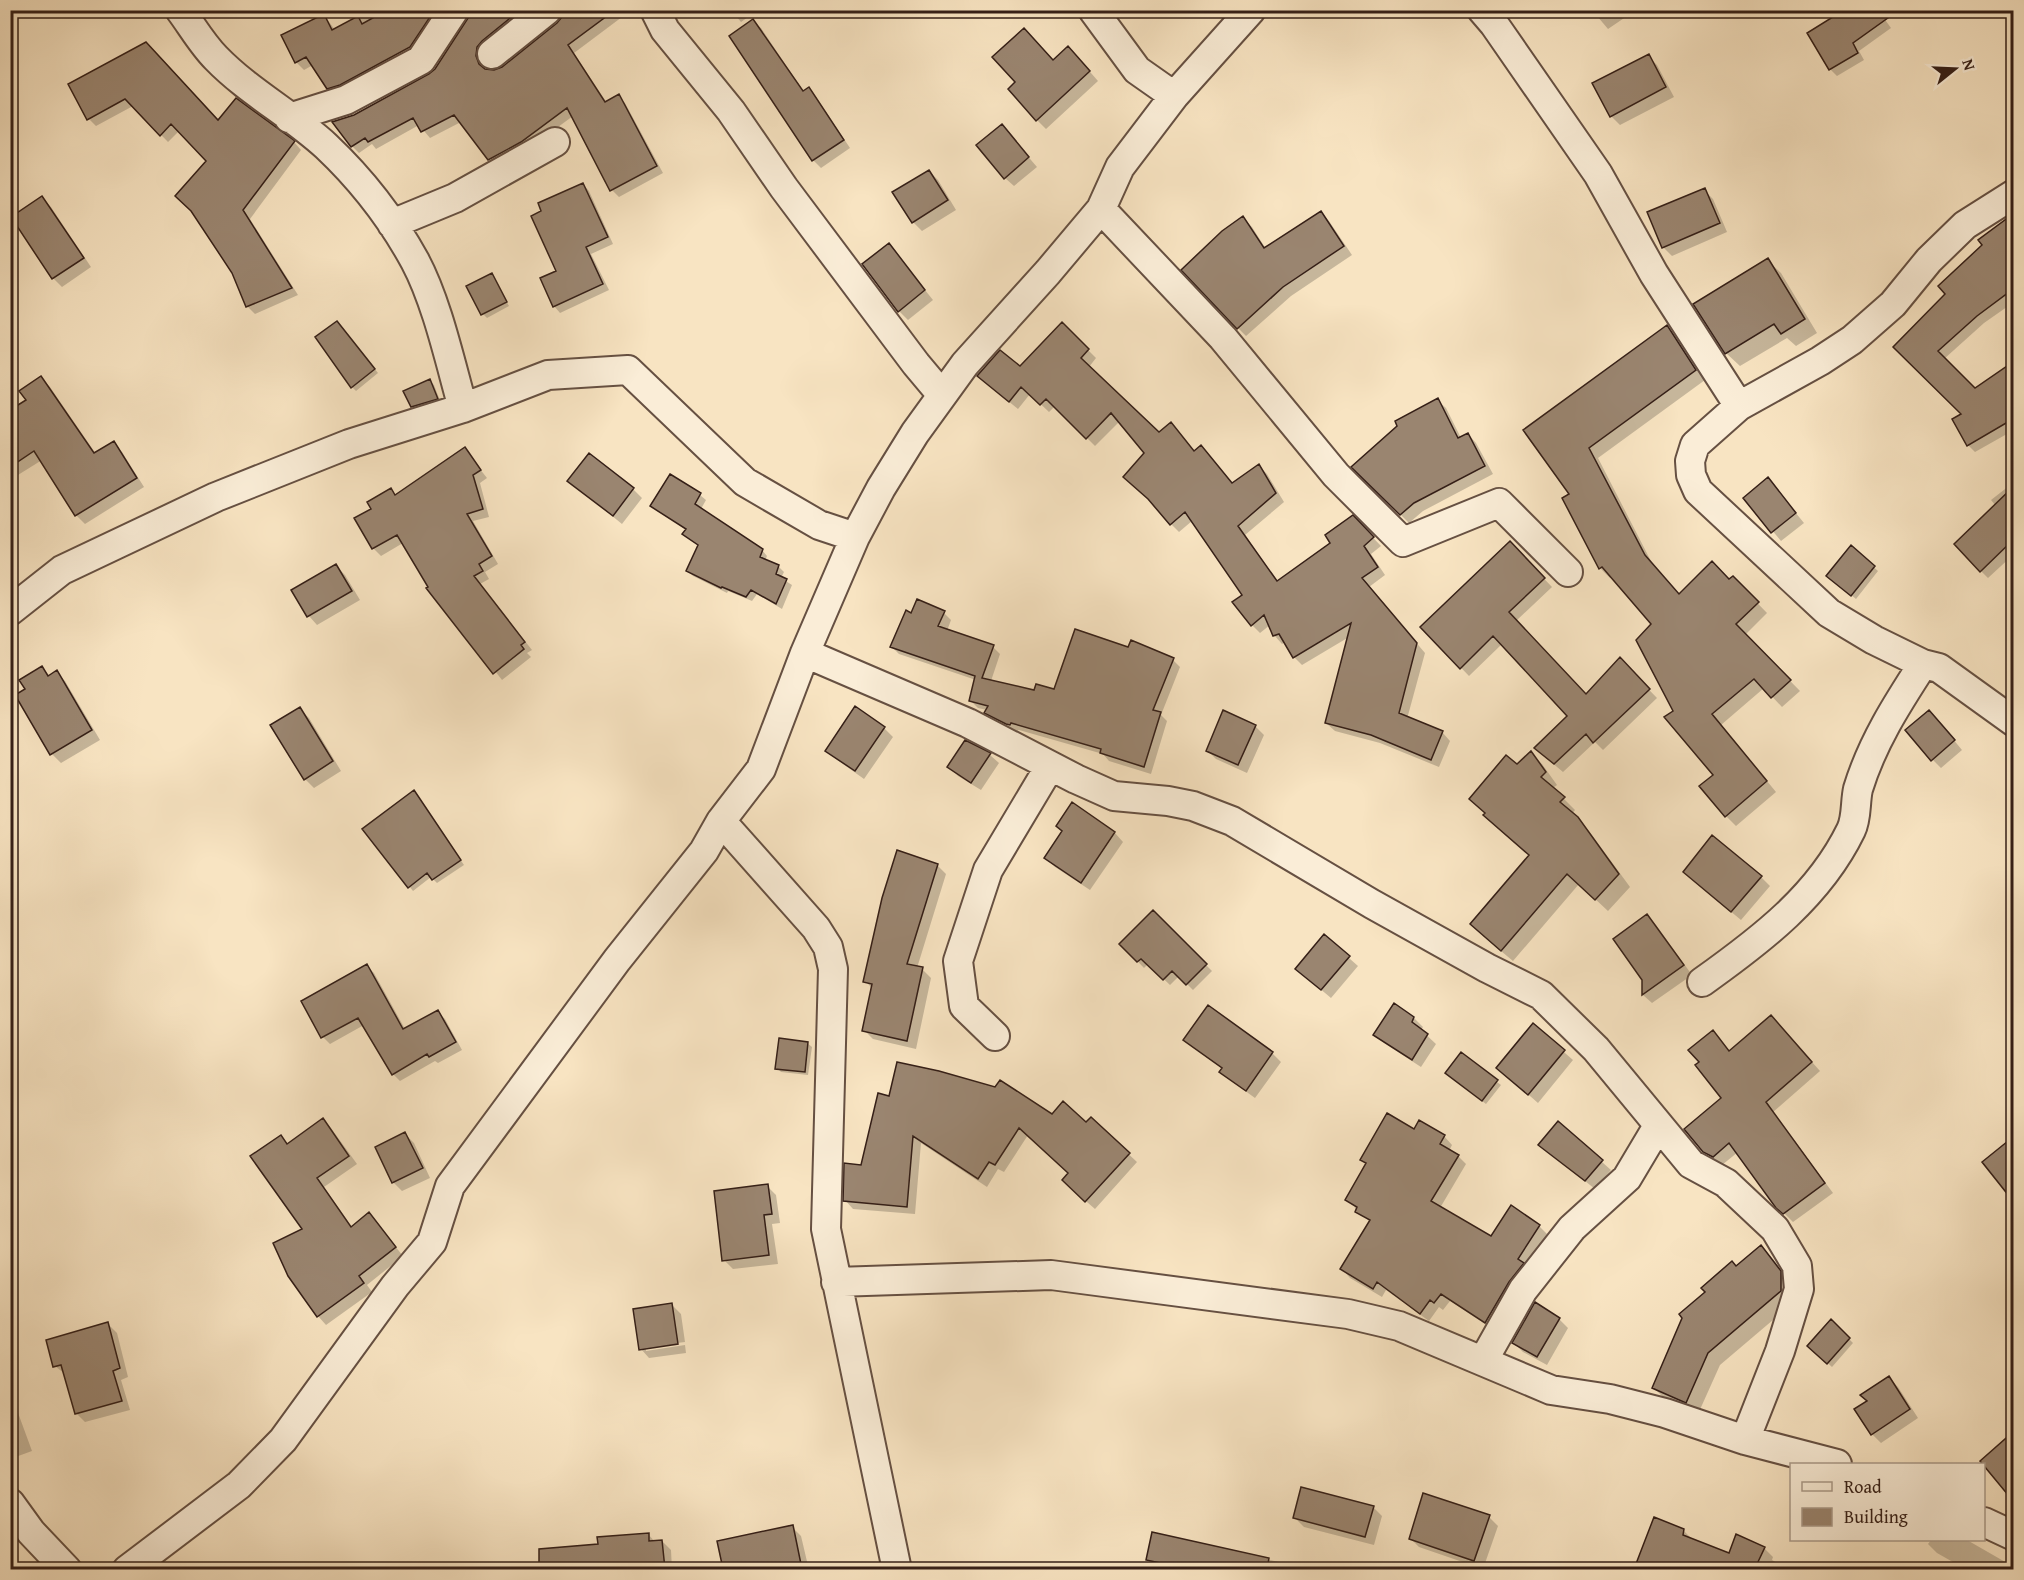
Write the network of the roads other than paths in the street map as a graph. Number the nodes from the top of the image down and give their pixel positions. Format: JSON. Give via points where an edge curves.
{"nodes":[{"id":1,"x":180,"y":10,"type":"edge"},
{"id":2,"x":454,"y":10,"type":"edge"},
{"id":3,"x":547,"y":10,"type":"edge"},
{"id":4,"x":655,"y":10,"type":"edge"},
{"id":5,"x":1093,"y":10,"type":"edge"},
{"id":6,"x":1251,"y":10,"type":"edge"},
{"id":7,"x":1482,"y":10,"type":"edge"},
{"id":8,"x":492,"y":54,"type":"dead end"},
{"id":9,"x":1174,"y":96,"type":"junction"},
{"id":10,"x":289,"y":118,"type":"junction"},
{"id":11,"x":555,"y":142,"type":"dead end"},
{"id":12,"x":2013,"y":194,"type":"edge"},
{"id":13,"x":1101,"y":208,"type":"junction"},
{"id":14,"x":392,"y":224,"type":"junction"},
{"id":15,"x":942,"y":395,"type":"junction"},
{"id":16,"x":1739,"y":406,"type":"junction"},
{"id":17,"x":463,"y":408,"type":"junction"},
{"id":18,"x":855,"y":537,"type":"junction"},
{"id":19,"x":1568,"y":572,"type":"dead end"},
{"id":20,"x":10,"y":611,"type":"edge"},
{"id":21,"x":805,"y":653,"type":"junction"},
{"id":22,"x":1923,"y":664,"type":"junction"},
{"id":23,"x":2013,"y":722,"type":"edge"},
{"id":24,"x":1050,"y":766,"type":"junction"},
{"id":25,"x":722,"y":821,"type":"junction"},
{"id":26,"x":1702,"y":982,"type":"dead end"},
{"id":27,"x":995,"y":1036,"type":"dead end"},
{"id":28,"x":1658,"y":1126,"type":"junction"},
{"id":29,"x":836,"y":1282,"type":"junction"},
{"id":30,"x":1483,"y":1361,"type":"junction"},
{"id":31,"x":1745,"y":1440,"type":"junction"},
{"id":32,"x":1833,"y":1463,"type":"edge"},
{"id":33,"x":10,"y":1503,"type":"edge"},
{"id":34,"x":1985,"y":1523,"type":"edge"},
{"id":35,"x":2013,"y":1536,"type":"edge"},
{"id":36,"x":67,"y":1569,"type":"edge"},
{"id":37,"x":127,"y":1569,"type":"edge"},
{"id":38,"x":897,"y":1569,"type":"edge"}],
"edges":[{"from":1,"to":10,"type":"street","via":[[215,57]]},
{"from":2,"to":10,"type":"street","via":[[421,60],[346,100]]},
{"from":3,"to":8,"type":"street"},
{"from":4,"to":15,"type":"street","via":[[664,30],[731,111],[784,188]]},
{"from":5,"to":9,"type":"street","via":[[1137,70]]},
{"from":6,"to":9,"type":"street"},
{"from":7,"to":16,"type":"street","via":[[1598,174],[1654,274]]},
{"from":9,"to":13,"type":"street","via":[[1120,167]]},
{"from":10,"to":14,"type":"street","via":[[325,146]]},
{"from":11,"to":14,"type":"street","via":[[454,198]]},
{"from":12,"to":16,"type":"street","via":[[1965,225],[1929,260],[1893,304],[1852,340]]},
{"from":13,"to":15,"type":"street"},
{"from":13,"to":19,"type":"street","via":[[1223,338],[1336,475],[1403,542],[1499,503]]},
{"from":14,"to":17,"type":"street","via":[[415,262],[430,299]]},
{"from":15,"to":18,"type":"street","via":[[886,479]]},
{"from":16,"to":22,"type":"street","via":[[1695,445],[1689,461],[1698,491],[1829,612]]},
{"from":17,"to":18,"type":"street","via":[[548,375],[628,370],[745,482],[819,525]]},
{"from":17,"to":20,"type":"street","via":[[349,444],[216,497],[62,570]]},
{"from":18,"to":21,"type":"street"},
{"from":21,"to":24,"type":"street","via":[[968,723]]},
{"from":21,"to":25,"type":"street","via":[[761,769]]},
{"from":22,"to":23,"type":"street","via":[[1939,668]]},
{"from":22,"to":26,"type":"street","via":[[1877,741],[1858,791],[1852,828],[1826,870],[1809,894],[1754,945]]},
{"from":24,"to":27,"type":"street","via":[[988,870],[958,961],[964,1006]]},
{"from":24,"to":28,"type":"street","via":[[1114,796],[1193,806],[1232,820],[1455,951],[1541,995],[1596,1049]]},
{"from":25,"to":29,"type":"street","via":[[828,946],[833,969],[826,1229]]},
{"from":25,"to":37,"type":"street","via":[[704,851],[617,960],[450,1186],[432,1242],[395,1286],[283,1440],[239,1485]]},
{"from":28,"to":30,"type":"street","via":[[1628,1178],[1572,1228],[1523,1290]]},
{"from":28,"to":31,"type":"street","via":[[1691,1164],[1726,1183],[1775,1229],[1797,1266],[1799,1289]]},
{"from":29,"to":30,"type":"street","via":[[1051,1275],[1141,1285],[1348,1314],[1399,1326]]},
{"from":29,"to":38,"type":"street"},
{"from":30,"to":31,"type":"street","via":[[1551,1390],[1654,1410]]},
{"from":31,"to":32,"type":"street"},
{"from":33,"to":36,"type":"street"},
{"from":34,"to":35,"type":"street"}]}
